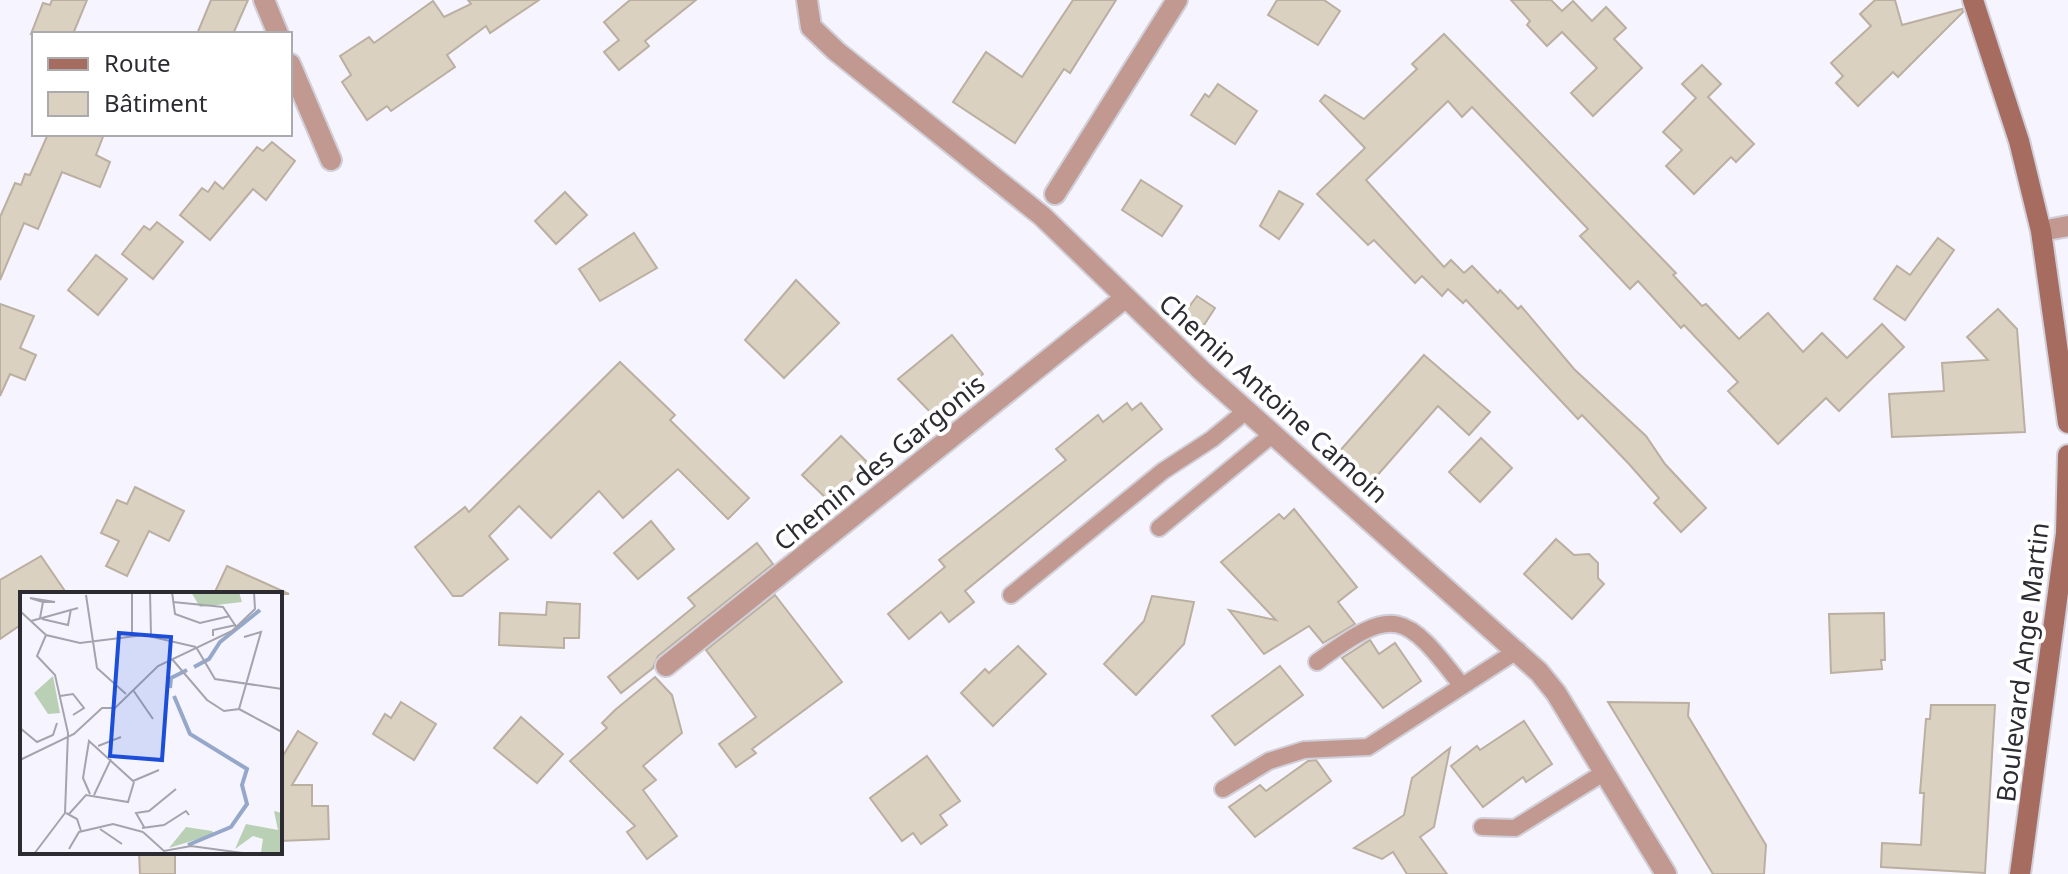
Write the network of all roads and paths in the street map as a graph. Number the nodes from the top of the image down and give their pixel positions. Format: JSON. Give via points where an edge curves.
{"nodes":[{"id":1,"x":264,"y":0,"type":"edge"},
{"id":2,"x":807,"y":0,"type":"edge"},
{"id":3,"x":1177,"y":0,"type":"edge"},
{"id":4,"x":1973,"y":0,"type":"edge"},
{"id":5,"x":277,"y":32,"type":"edge"},
{"id":6,"x":292,"y":69,"type":"edge"},
{"id":7,"x":331,"y":160,"type":"dead end"},
{"id":8,"x":1055,"y":194,"type":"dead end"},
{"id":9,"x":2068,"y":226,"type":"edge"},
{"id":10,"x":2041,"y":231,"type":"junction"},
{"id":11,"x":1125,"y":298,"type":"junction"},
{"id":12,"x":1246,"y":411,"type":"junction"},
{"id":13,"x":2068,"y":423,"type":"edge"},
{"id":14,"x":1273,"y":434,"type":"junction"},
{"id":15,"x":2068,"y":455,"type":"edge"},
{"id":16,"x":1159,"y":528,"type":"dead end"},
{"id":17,"x":2067,"y":532,"type":"edge"},
{"id":18,"x":1011,"y":595,"type":"dead end"},
{"id":19,"x":1518,"y":650,"type":"junction"},
{"id":20,"x":1317,"y":662,"type":"dead end"},
{"id":21,"x":666,"y":666,"type":"dead end"},
{"id":22,"x":1462,"y":686,"type":"junction"},
{"id":23,"x":1605,"y":772,"type":"junction"},
{"id":24,"x":1223,"y":789,"type":"dead end"},
{"id":25,"x":1482,"y":827,"type":"dead end"},
{"id":26,"x":1666,"y":874,"type":"edge"},
{"id":27,"x":2020,"y":874,"type":"edge"}],
"edges":[{"from":1,"to":5,"type":"street"},
{"from":2,"to":11,"type":"street","name":"Chemin Antoine Camoin","via":[[811,27],[836,51],[1042,216]]},
{"from":3,"to":8,"type":"street"},
{"from":4,"to":10,"type":"street","via":[[2019,141]]},
{"from":6,"to":7,"type":"street"},
{"from":9,"to":10,"type":"street"},
{"from":10,"to":13,"type":"street"},
{"from":11,"to":12,"type":"street","name":"Chemin Antoine Camoin"},
{"from":11,"to":21,"type":"street","name":"Chemin des Gargonis"},
{"from":12,"to":14,"type":"street","name":"Chemin Antoine Camoin"},
{"from":12,"to":18,"type":"lane"},
{"from":14,"to":16,"type":"lane"},
{"from":14,"to":19,"type":"street","name":"Chemin Antoine Camoin"},
{"from":15,"to":17,"type":"street","name":"Boulevard Ange Martin"},
{"from":17,"to":27,"type":"street","name":"Boulevard Ange Martin"},
{"from":19,"to":22,"type":"lane"},
{"from":19,"to":23,"type":"street","name":"Chemin Antoine Camoin","via":[[1556,693]]},
{"from":20,"to":22,"type":"lane","via":[[1359,631],[1388,621],[1426,638]]},
{"from":22,"to":24,"type":"lane","via":[[1368,747],[1304,750],[1269,761]]},
{"from":23,"to":25,"type":"lane","via":[[1515,828]]},
{"from":23,"to":26,"type":"street","name":"Chemin Antoine Camoin"}]}
